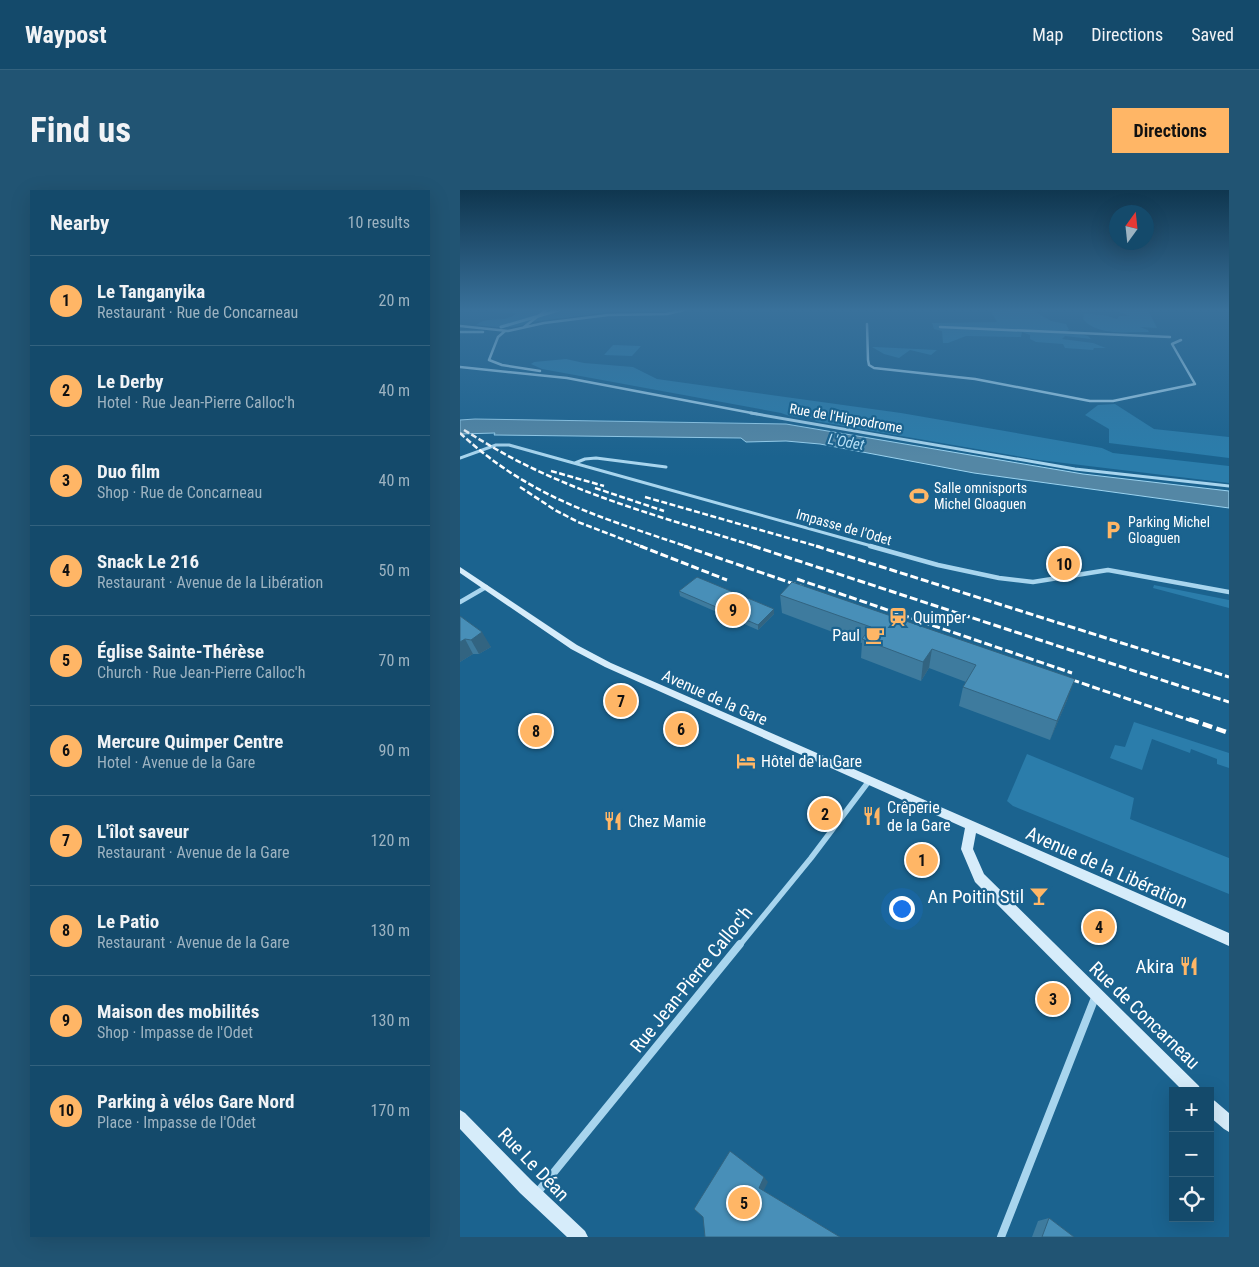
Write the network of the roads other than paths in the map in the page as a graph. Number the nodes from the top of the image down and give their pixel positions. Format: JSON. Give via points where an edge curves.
{"nodes":[{"id":1,"x":490,"y":359,"type":"edge"},
{"id":2,"x":868,"y":359,"type":"edge"},
{"id":3,"x":1181,"y":359,"type":"edge"},
{"id":4,"x":460,"y":367,"type":"edge"},
{"id":5,"x":554,"y":376,"type":"junction"},
{"id":6,"x":460,"y":458,"type":"edge"},
{"id":7,"x":575,"y":463,"type":"junction"},
{"id":8,"x":666,"y":467,"type":"dead end"},
{"id":9,"x":1229,"y":486,"type":"edge"},
{"id":10,"x":460,"y":569,"type":"edge"},
{"id":11,"x":486,"y":587,"type":"junction"},
{"id":12,"x":1229,"y":592,"type":"edge"},
{"id":13,"x":460,"y":602,"type":"edge"},
{"id":14,"x":869,"y":781,"type":"junction"},
{"id":15,"x":971,"y":827,"type":"junction"},
{"id":16,"x":1229,"y":940,"type":"edge"},
{"id":17,"x":1096,"y":995,"type":"junction"},
{"id":18,"x":1190,"y":1087,"type":"edge"},
{"id":19,"x":1214,"y":1110,"type":"edge"},
{"id":20,"x":460,"y":1118,"type":"edge"},
{"id":21,"x":1229,"y":1124,"type":"edge"},
{"id":22,"x":535,"y":1196,"type":"junction"},
{"id":23,"x":579,"y":1237,"type":"edge"},
{"id":24,"x":1001,"y":1237,"type":"edge"}],
"edges":[{"from":1,"to":5,"type":"street"},
{"from":2,"to":3,"type":"street","via":[[869,365],[874,368],[983,380],[1090,401],[1113,401],[1195,384]]},
{"from":4,"to":5,"type":"street","name":"Rue de l'Hippodrome"},
{"from":5,"to":9,"type":"street","name":"Rue de l'Hippodrome","via":[[1038,463]]},
{"from":6,"to":7,"type":"street","name":"Impasse de l'Odet","via":[[506,444]]},
{"from":7,"to":8,"type":"street","via":[[596,458]]},
{"from":7,"to":12,"type":"street","name":"Impasse de l'Odet","via":[[938,565],[999,578],[1033,582],[1108,570]]},
{"from":10,"to":11,"type":"main road","name":"Avenue de la Gare"},
{"from":11,"to":13,"type":"street"},
{"from":11,"to":14,"type":"main road","name":"Avenue de la Gare","via":[[592,658]]},
{"from":14,"to":15,"type":"main road","name":"Avenue de la Gare"},
{"from":14,"to":22,"type":"street","name":"Rue Jean-Pierre Calloc'h","via":[[811,858]]},
{"from":15,"to":16,"type":"main road","name":"Avenue de la Libération"},
{"from":15,"to":17,"type":"main road","name":"Rue de Concarneau","via":[[967,849],[979,878]]},
{"from":17,"to":18,"type":"main road","name":"Rue de Concarneau"},
{"from":17,"to":24,"type":"street"},
{"from":19,"to":21,"type":"main road"},
{"from":20,"to":22,"type":"main road","name":"Rue Le Déan"},
{"from":22,"to":23,"type":"main road","name":"Rue Le Déan"}]}
